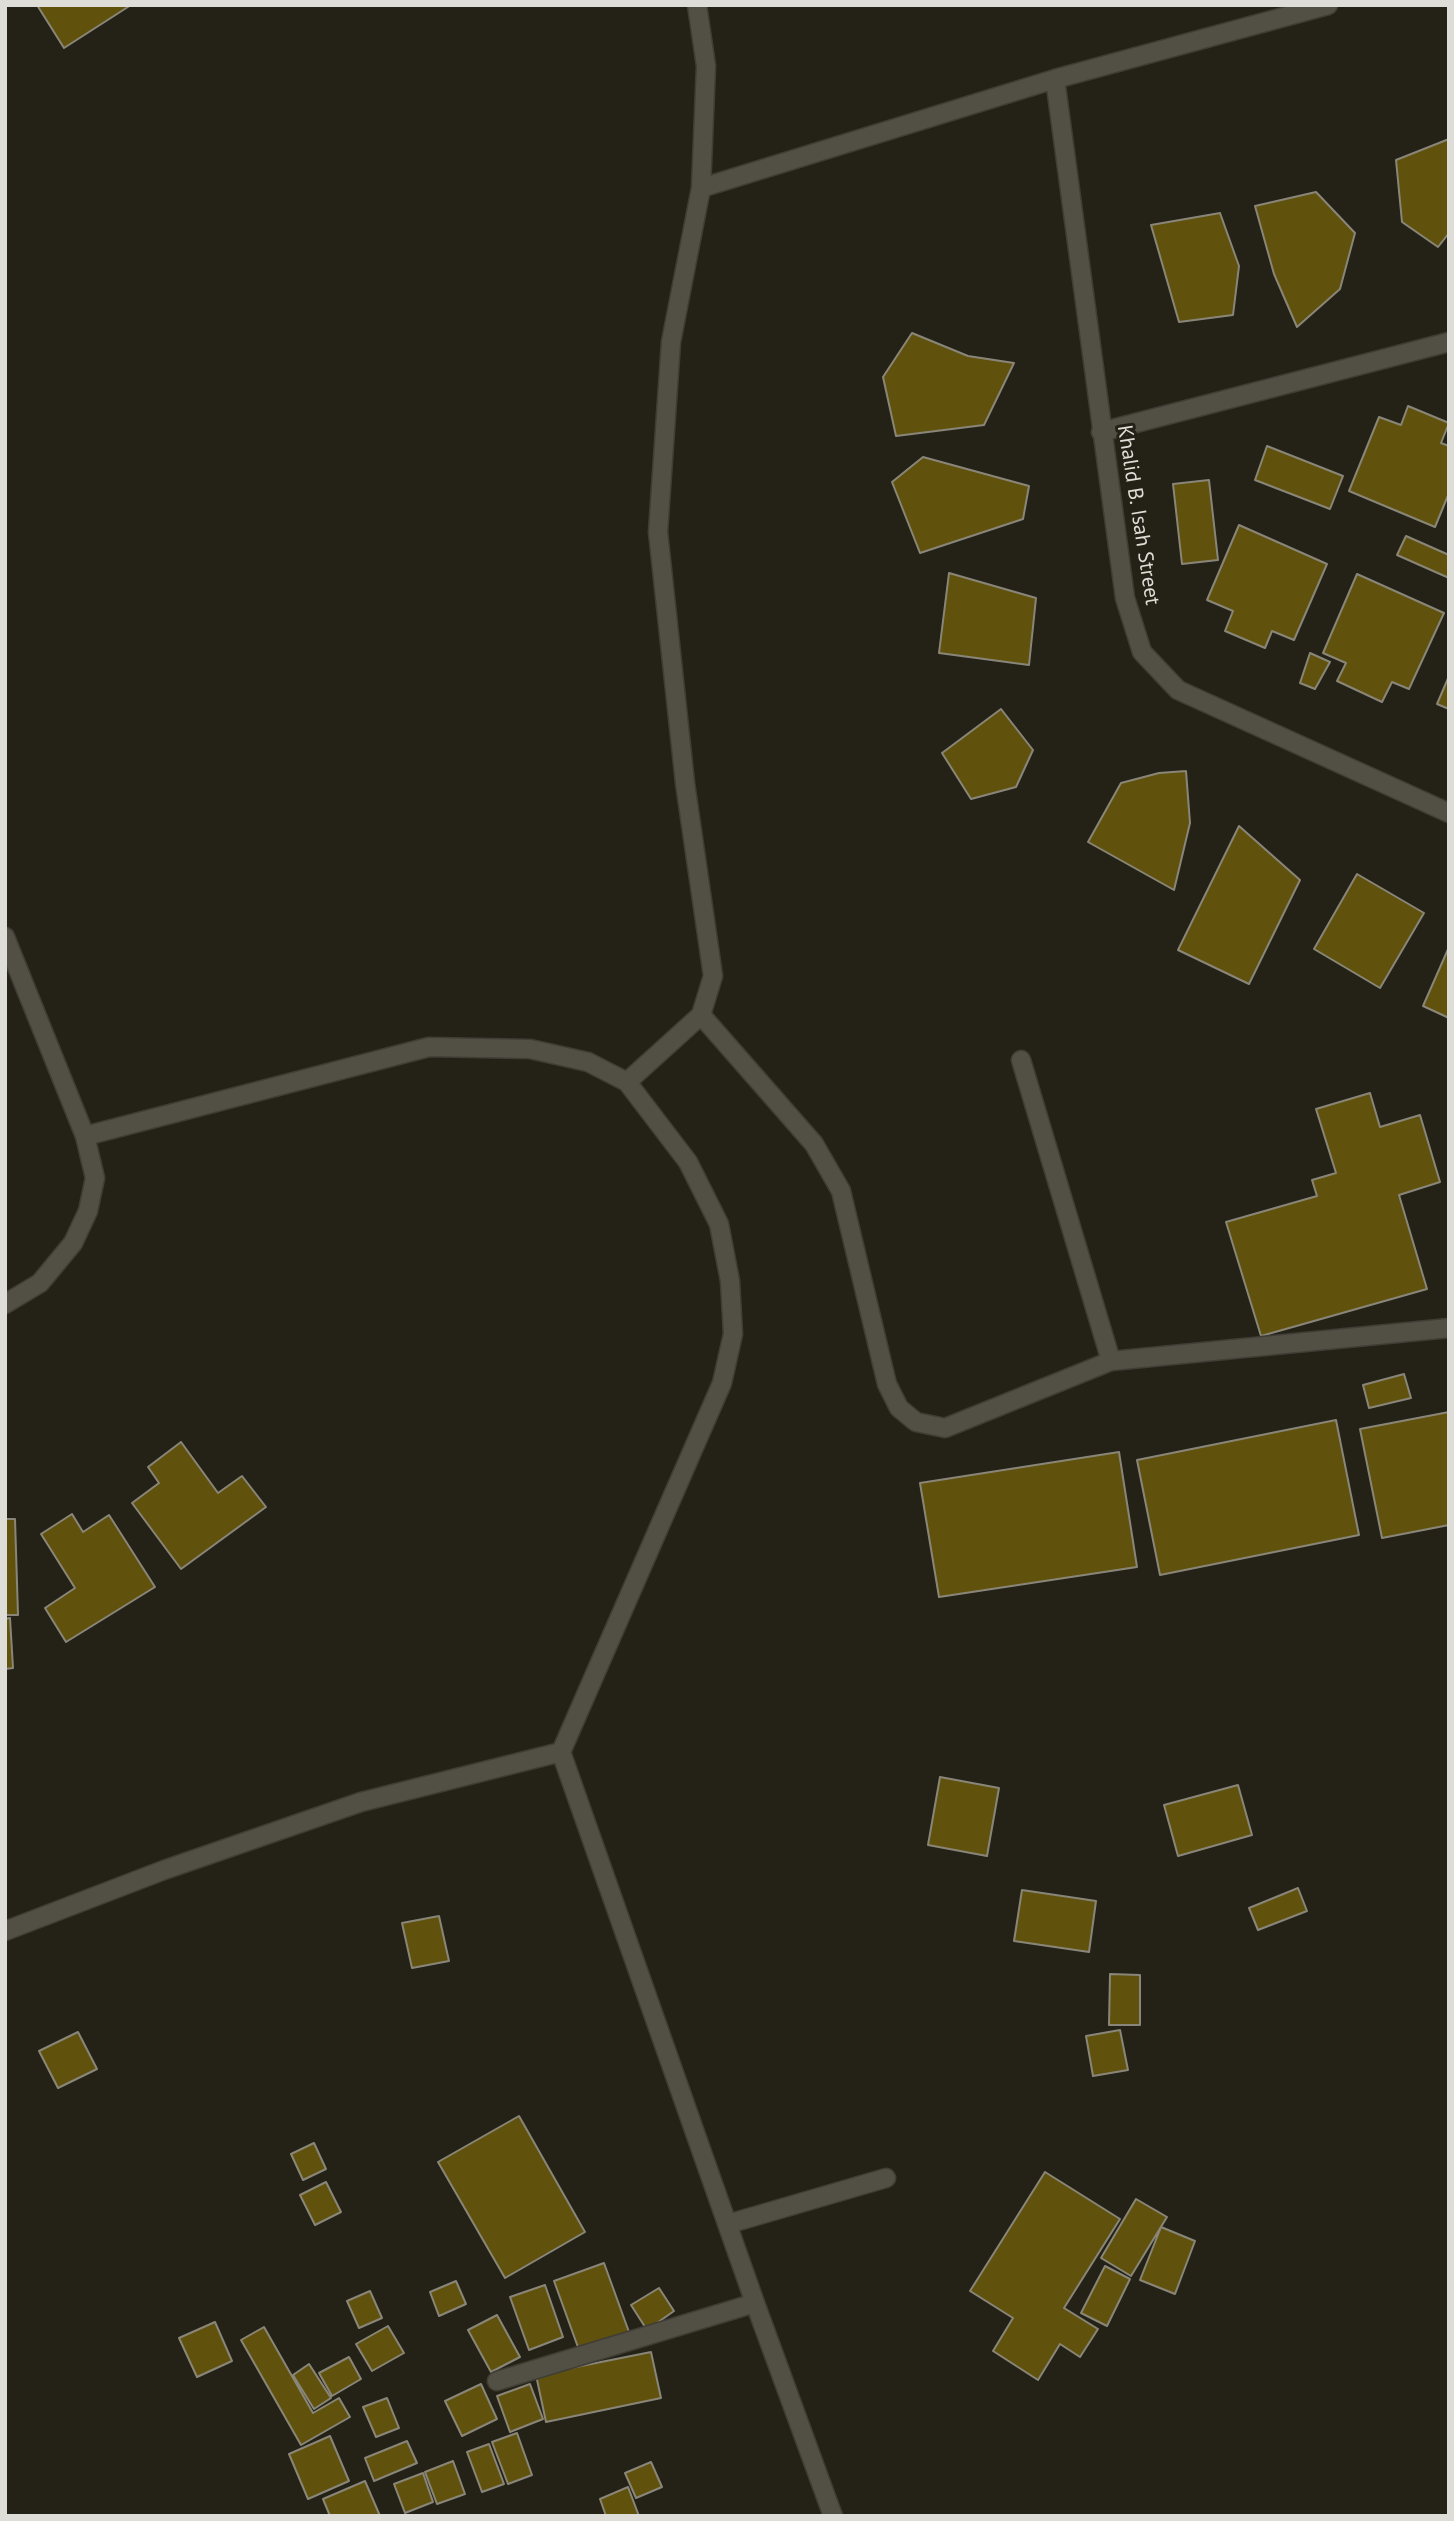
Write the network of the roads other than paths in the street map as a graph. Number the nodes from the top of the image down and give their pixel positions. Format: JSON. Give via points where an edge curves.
{"nodes":[{"id":1,"x":698,"y":5,"type":"edge"},
{"id":2,"x":1328,"y":5,"type":"edge"},
{"id":3,"x":1055,"y":79,"type":"junction"},
{"id":4,"x":701,"y":188,"type":"junction"},
{"id":5,"x":1449,"y":342,"type":"edge"},
{"id":6,"x":1101,"y":432,"type":"junction"},
{"id":7,"x":1449,"y":813,"type":"edge"},
{"id":8,"x":5,"y":937,"type":"edge"},
{"id":9,"x":701,"y":1015,"type":"junction"},
{"id":10,"x":1021,"y":1060,"type":"dead end"},
{"id":11,"x":627,"y":1082,"type":"junction"},
{"id":12,"x":85,"y":1136,"type":"junction"},
{"id":13,"x":5,"y":1304,"type":"edge"},
{"id":14,"x":1449,"y":1328,"type":"edge"},
{"id":15,"x":1111,"y":1361,"type":"junction"},
{"id":16,"x":561,"y":1752,"type":"junction"},
{"id":17,"x":5,"y":1931,"type":"edge"},
{"id":18,"x":886,"y":2178,"type":"dead end"},
{"id":19,"x":728,"y":2224,"type":"junction"},
{"id":20,"x":755,"y":2302,"type":"junction"},
{"id":21,"x":498,"y":2381,"type":"dead end"},
{"id":22,"x":833,"y":2516,"type":"edge"}],
"edges":[{"from":1,"to":4,"type":"street","via":[[706,66]]},
{"from":2,"to":3,"type":"street"},
{"from":3,"to":4,"type":"street"},
{"from":3,"to":6,"type":"street","name":"Khalid B. Isah Street"},
{"from":4,"to":9,"type":"street","via":[[671,342],[658,532],[685,783],[713,976]]},
{"from":5,"to":6,"type":"street"},
{"from":6,"to":7,"type":"street","name":"Khalid B. Isah Street","via":[[1125,598],[1142,652],[1178,690]]},
{"from":8,"to":12,"type":"street"},
{"from":9,"to":11,"type":"street"},
{"from":9,"to":15,"type":"street","via":[[814,1144],[841,1191],[887,1384],[898,1408],[916,1422],[945,1428]]},
{"from":10,"to":15,"type":"street"},
{"from":11,"to":12,"type":"street","via":[[588,1062],[530,1049],[429,1047]]},
{"from":11,"to":16,"type":"street","via":[[688,1162],[719,1224],[730,1281],[733,1334],[722,1383]]},
{"from":12,"to":13,"type":"street","via":[[95,1178],[88,1210],[73,1243],[40,1283]]},
{"from":14,"to":15,"type":"street"},
{"from":16,"to":17,"type":"street","via":[[361,1802]]},
{"from":16,"to":19,"type":"street"},
{"from":18,"to":19,"type":"street"},
{"from":19,"to":20,"type":"street"},
{"from":20,"to":21,"type":"street"},
{"from":20,"to":22,"type":"street"}]}
